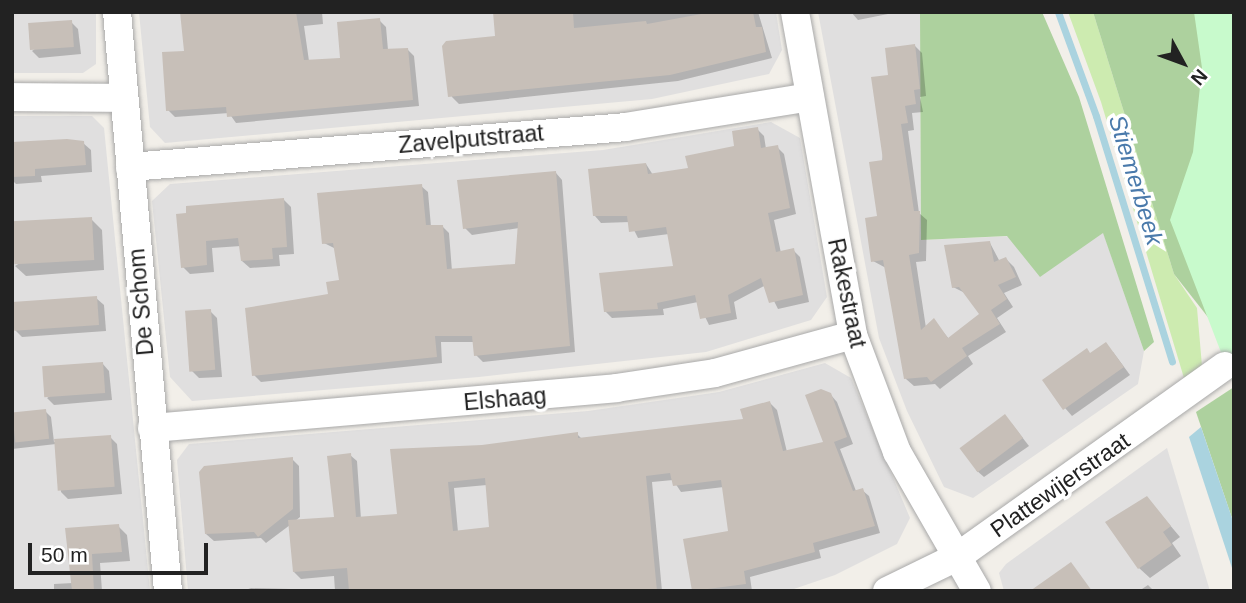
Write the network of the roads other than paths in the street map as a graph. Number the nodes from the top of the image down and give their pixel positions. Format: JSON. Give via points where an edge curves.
{"nodes":[{"id":1,"x":117,"y":12,"type":"edge"},
{"id":2,"x":794,"y":12,"type":"edge"},
{"id":3,"x":12,"y":97,"type":"edge"},
{"id":4,"x":810,"y":97,"type":"junction"},
{"id":5,"x":124,"y":98,"type":"junction"},
{"id":6,"x":130,"y":167,"type":"junction"},
{"id":7,"x":853,"y":335,"type":"junction"},
{"id":8,"x":1225,"y":366,"type":"dead end"},
{"id":9,"x":152,"y":428,"type":"junction"},
{"id":10,"x":957,"y":557,"type":"junction"},
{"id":11,"x":168,"y":591,"type":"edge"},
{"id":12,"x":887,"y":591,"type":"edge"},
{"id":13,"x":977,"y":591,"type":"edge"}],
"edges":[{"from":1,"to":5,"type":"street","name":"De Schom"},
{"from":2,"to":4,"type":"street","name":"Rakestraat"},
{"from":3,"to":5,"type":"street"},
{"from":4,"to":6,"type":"street","name":"Zavelputstraat","via":[[625,127]]},
{"from":4,"to":7,"type":"street","name":"Rakestraat"},
{"from":5,"to":6,"type":"street","name":"De Schom"},
{"from":6,"to":9,"type":"street","name":"De Schom"},
{"from":7,"to":9,"type":"street","name":"Elshaag","via":[[715,373],[616,388]]},
{"from":7,"to":10,"type":"street","name":"Rakestraat","via":[[897,452]]},
{"from":8,"to":10,"type":"street","name":"Plattewijerstraat"},
{"from":9,"to":11,"type":"street","name":"De Schom"},
{"from":10,"to":12,"type":"street","name":"Plattewijerstraat"},
{"from":10,"to":13,"type":"street","name":"Rakestraat"}]}
